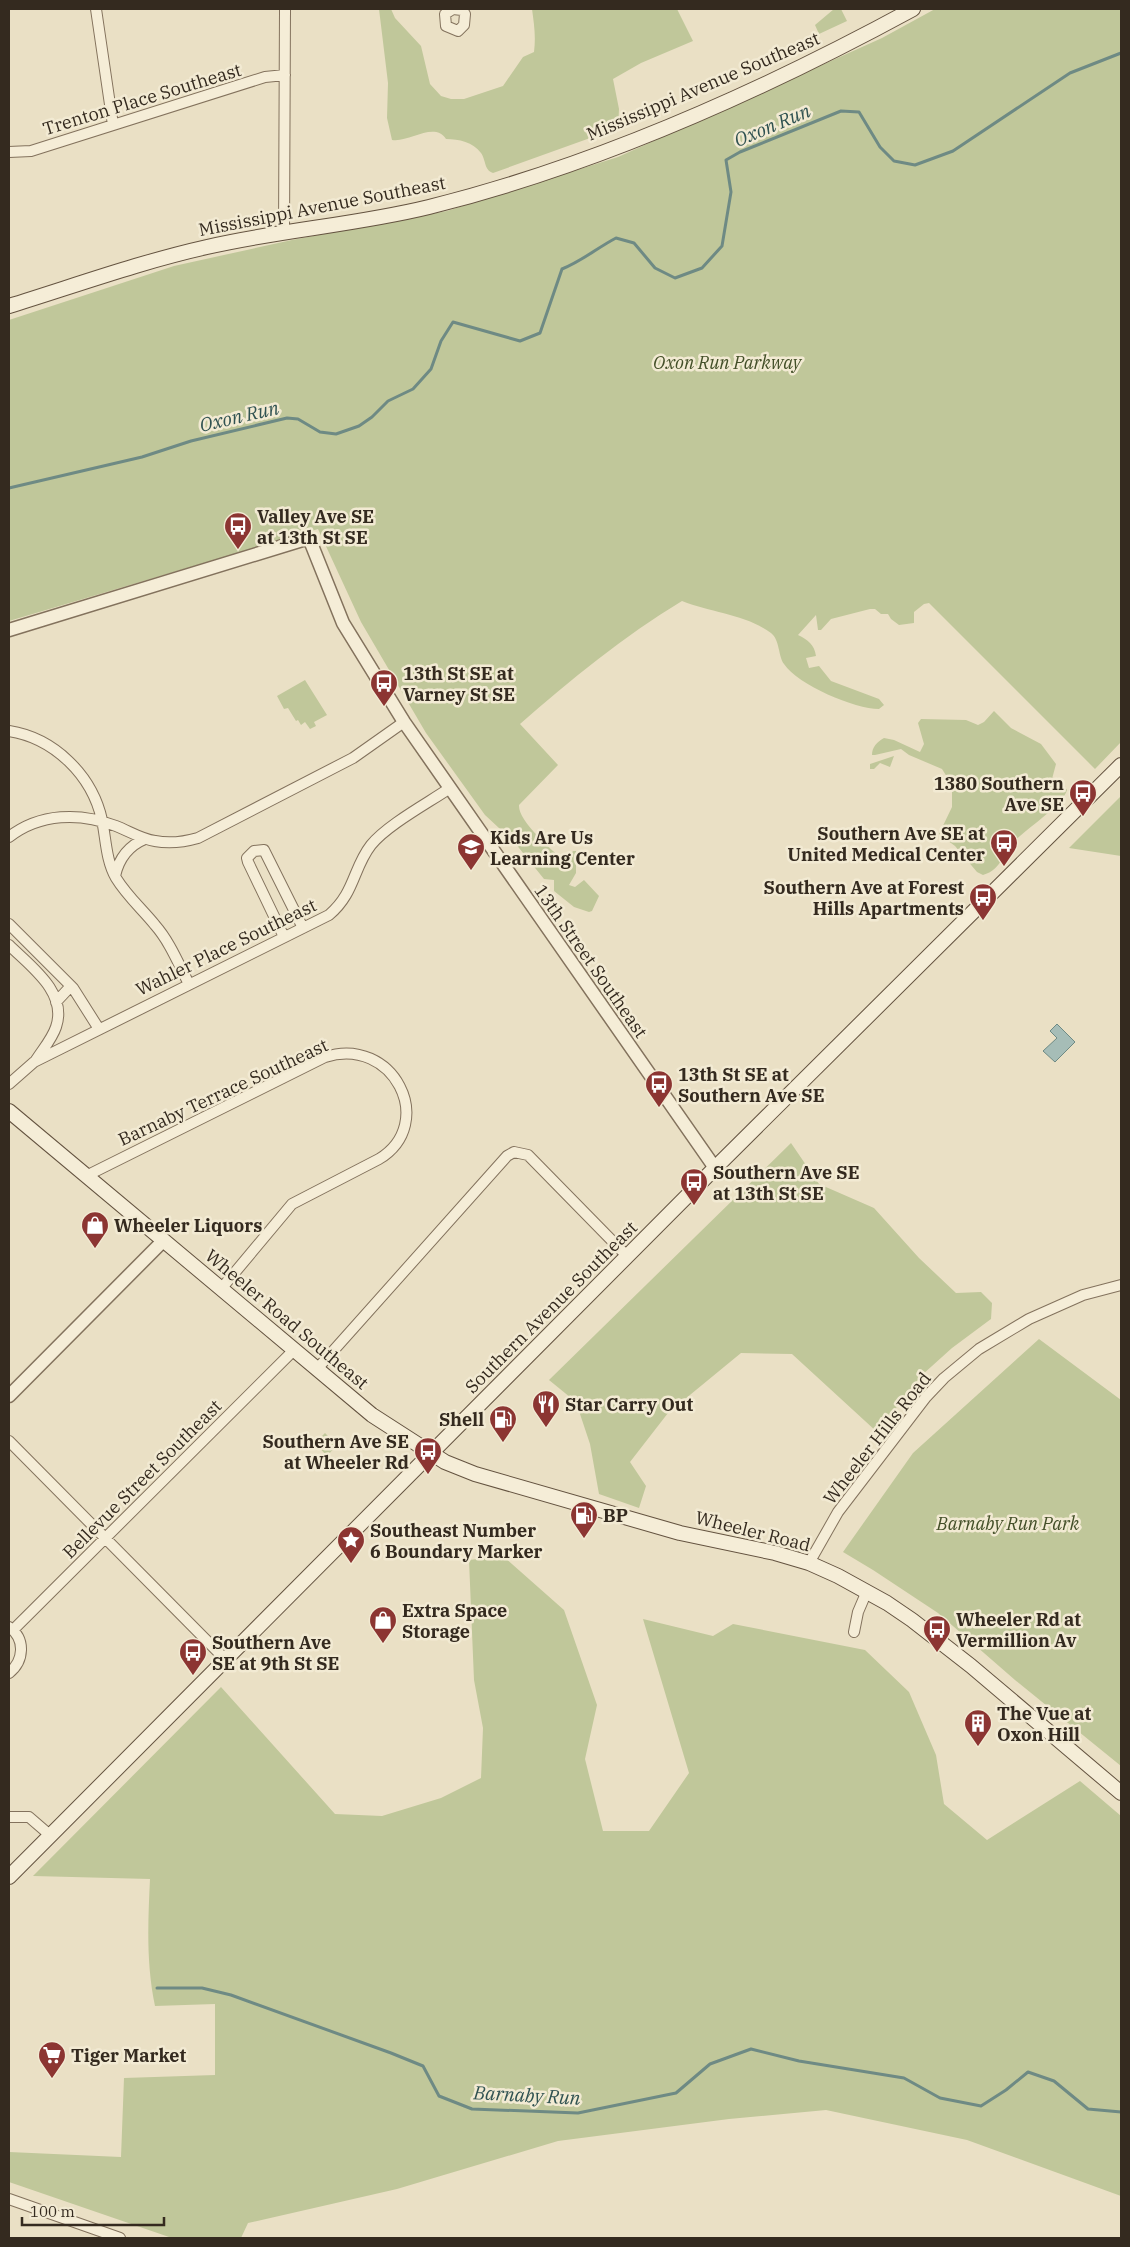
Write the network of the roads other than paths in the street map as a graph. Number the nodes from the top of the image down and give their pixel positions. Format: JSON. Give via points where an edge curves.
{"nodes":[{"id":1,"x":96,"y":9,"type":"edge"},
{"id":2,"x":285,"y":9,"type":"edge"},
{"id":3,"x":913,"y":9,"type":"edge"},
{"id":4,"x":285,"y":75,"type":"junction"},
{"id":5,"x":113,"y":125,"type":"junction"},
{"id":6,"x":9,"y":152,"type":"edge"},
{"id":7,"x":284,"y":233,"type":"junction"},
{"id":8,"x":9,"y":306,"type":"edge"},
{"id":9,"x":9,"y":630,"type":"edge"},
{"id":10,"x":404,"y":722,"type":"junction"},
{"id":11,"x":9,"y":731,"type":"edge"},
{"id":12,"x":1121,"y":765,"type":"edge"},
{"id":13,"x":450,"y":788,"type":"junction"},
{"id":14,"x":102,"y":821,"type":"junction"},
{"id":15,"x":9,"y":837,"type":"edge"},
{"id":16,"x":144,"y":839,"type":"junction"},
{"id":17,"x":115,"y":876,"type":"junction"},
{"id":18,"x":9,"y":924,"type":"edge"},
{"id":19,"x":303,"y":928,"type":"junction"},
{"id":20,"x":284,"y":938,"type":"junction"},
{"id":21,"x":9,"y":945,"type":"edge"},
{"id":22,"x":189,"y":984,"type":"junction"},
{"id":23,"x":72,"y":986,"type":"junction"},
{"id":24,"x":56,"y":1002,"type":"junction"},
{"id":25,"x":99,"y":1029,"type":"junction"},
{"id":26,"x":34,"y":1062,"type":"junction"},
{"id":27,"x":9,"y":1084,"type":"edge"},
{"id":28,"x":9,"y":1111,"type":"edge"},
{"id":29,"x":715,"y":1168,"type":"junction"},
{"id":30,"x":88,"y":1175,"type":"junction"},
{"id":31,"x":164,"y":1240,"type":"junction"},
{"id":32,"x":628,"y":1257,"type":"junction"},
{"id":33,"x":1121,"y":1285,"type":"edge"},
{"id":34,"x":221,"y":1288,"type":"junction"},
{"id":35,"x":294,"y":1350,"type":"junction"},
{"id":36,"x":317,"y":1369,"type":"junction"},
{"id":37,"x":9,"y":1396,"type":"edge"},
{"id":38,"x":9,"y":1441,"type":"edge"},
{"id":39,"x":431,"y":1454,"type":"junction"},
{"id":40,"x":106,"y":1539,"type":"junction"},
{"id":41,"x":810,"y":1563,"type":"junction"},
{"id":42,"x":867,"y":1591,"type":"junction"},
{"id":43,"x":11,"y":1628,"type":"edge"},
{"id":44,"x":854,"y":1632,"type":"dead end"},
{"id":45,"x":225,"y":1659,"type":"junction"},
{"id":46,"x":9,"y":1673,"type":"edge"},
{"id":47,"x":1121,"y":1793,"type":"edge"},
{"id":48,"x":9,"y":1817,"type":"edge"},
{"id":49,"x":51,"y":1836,"type":"junction"},
{"id":50,"x":9,"y":1877,"type":"edge"},
{"id":51,"x":9,"y":2199,"type":"edge"},
{"id":52,"x":95,"y":2234,"type":"edge"},
{"id":53,"x":120,"y":2238,"type":"edge"}],
"edges":[{"from":1,"to":5,"type":"street"},
{"from":2,"to":4,"type":"street"},
{"from":3,"to":7,"type":"main road","name":"Mississippi Avenue Southeast","via":[[741,94],[576,160],[429,207]]},
{"from":4,"to":5,"type":"street","name":"Trenton Place Southeast","via":[[265,77]]},
{"from":4,"to":7,"type":"street"},
{"from":5,"to":6,"type":"street","name":"Trenton Place Southeast","via":[[31,151]]},
{"from":7,"to":8,"type":"main road","name":"Mississippi Avenue Southeast","via":[[185,252]]},
{"from":9,"to":10,"type":"street","name":"13th Street Southeast","via":[[308,538],[346,628]]},
{"from":10,"to":13,"type":"street","name":"13th Street Southeast"},
{"from":10,"to":16,"type":"street","via":[[357,755],[208,834],[172,843]]},
{"from":11,"to":14,"type":"street","via":[[44,742],[64,757],[92,790]]},
{"from":12,"to":29,"type":"main road","name":"Southern Avenue Southeast"},
{"from":13,"to":19,"type":"street","name":"Wahler Place Southeast","via":[[371,845],[341,905],[330,915]]},
{"from":13,"to":29,"type":"street","name":"13th Street Southeast"},
{"from":14,"to":15,"type":"street","via":[[81,816],[54,818],[29,825]]},
{"from":14,"to":16,"type":"street"},
{"from":14,"to":17,"type":"street"},
{"from":16,"to":17,"type":"street","via":[[130,847],[120,859]]},
{"from":17,"to":22,"type":"street","via":[[156,926]]},
{"from":18,"to":23,"type":"street"},
{"from":19,"to":20,"type":"street","name":"Wahler Place Southeast"},
{"from":19,"to":20,"type":"street","via":[[264,850],[254,850],[247,858],[248,862]]},
{"from":20,"to":22,"type":"street","name":"Wahler Place Southeast"},
{"from":21,"to":24,"type":"street","via":[[44,979]]},
{"from":22,"to":25,"type":"street","name":"Wahler Place Southeast"},
{"from":23,"to":24,"type":"street"},
{"from":23,"to":25,"type":"street"},
{"from":24,"to":26,"type":"street","via":[[57,1026]]},
{"from":25,"to":26,"type":"street","name":"Wahler Place Southeast"},
{"from":26,"to":27,"type":"street","name":"Wahler Place Southeast"},
{"from":28,"to":30,"type":"main road","name":"Wheeler Road Southeast"},
{"from":29,"to":32,"type":"main road","name":"Southern Avenue Southeast"},
{"from":30,"to":31,"type":"main road","name":"Wheeler Road Southeast"},
{"from":30,"to":34,"type":"street","name":"Barnaby Terrace Southeast","via":[[326,1058],[356,1054],[385,1066],[400,1085],[406,1106],[403,1127],[390,1150],[379,1159],[292,1204]]},
{"from":31,"to":34,"type":"main road","name":"Wheeler Road Southeast"},
{"from":31,"to":37,"type":"street"},
{"from":32,"to":36,"type":"street","via":[[528,1155],[514,1152]]},
{"from":32,"to":39,"type":"main road","name":"Southern Avenue Southeast"},
{"from":33,"to":41,"type":"street","name":"Wheeler Hills Road","via":[[1083,1295],[1029,1319],[979,1348],[944,1378],[838,1512]]},
{"from":34,"to":35,"type":"main road","name":"Wheeler Road Southeast"},
{"from":35,"to":36,"type":"main road","name":"Wheeler Road Southeast"},
{"from":35,"to":40,"type":"street","name":"Bellevue Street Southeast"},
{"from":36,"to":39,"type":"main road","name":"Wheeler Road Southeast","via":[[384,1424]]},
{"from":38,"to":40,"type":"street"},
{"from":39,"to":41,"type":"main road","name":"Wheeler Road","via":[[475,1474],[518,1488],[680,1533]]},
{"from":39,"to":45,"type":"main road","name":"Southern Avenue Southeast"},
{"from":40,"to":43,"type":"street","name":"Bellevue Street Southeast"},
{"from":40,"to":45,"type":"street"},
{"from":41,"to":42,"type":"main road","name":"Wheeler Road"},
{"from":42,"to":44,"type":"street"},
{"from":42,"to":47,"type":"main road","name":"Wheeler Road","via":[[912,1620],[971,1666]]},
{"from":43,"to":46,"type":"street","via":[[19,1638],[21,1654],[19,1662]]},
{"from":45,"to":49,"type":"main road","name":"Southern Avenue Southeast"},
{"from":48,"to":49,"type":"street","via":[[29,1817]]},
{"from":49,"to":50,"type":"main road","name":"Southern Avenue Southeast"},
{"from":51,"to":52,"type":"street"},
{"from":52,"to":53,"type":"street"}]}
